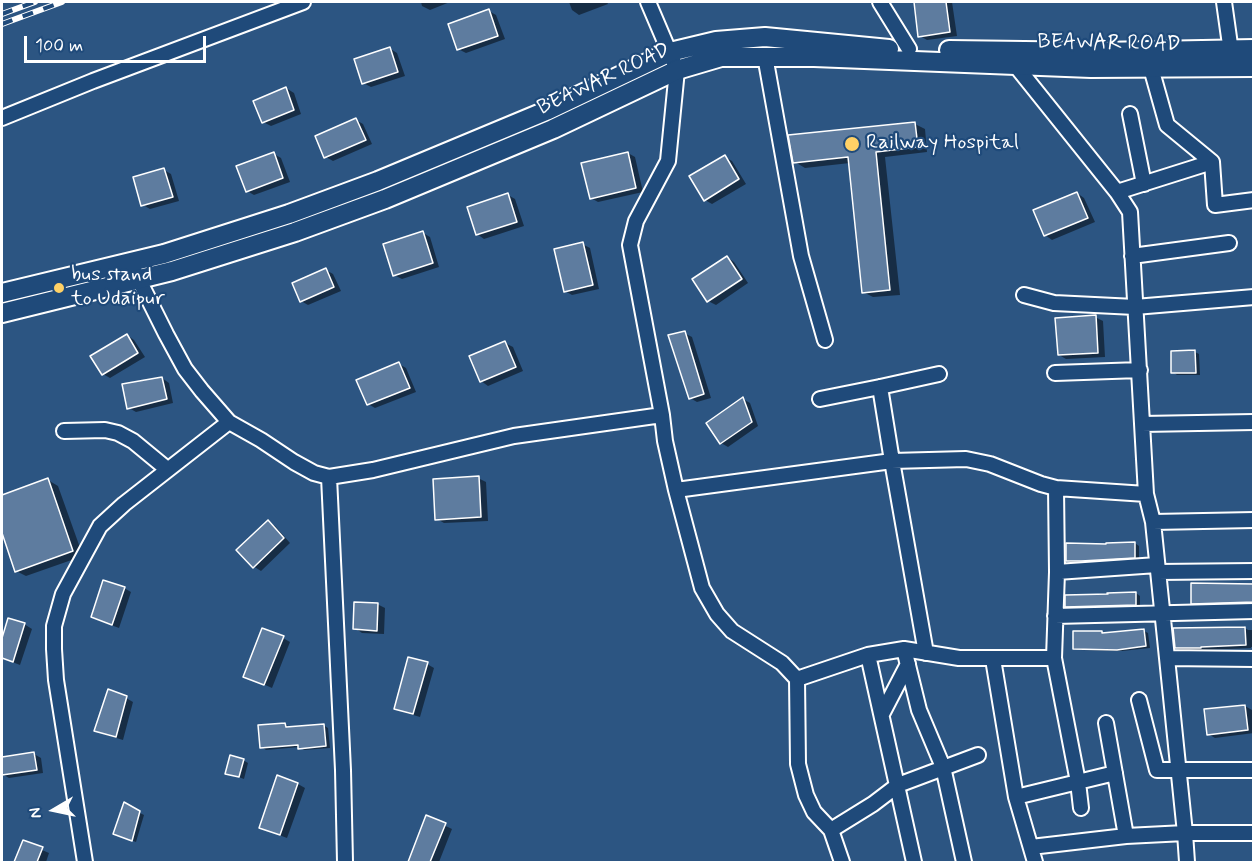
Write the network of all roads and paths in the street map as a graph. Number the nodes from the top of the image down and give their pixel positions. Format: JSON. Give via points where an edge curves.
{"nodes":[{"id":1,"x":303,"y":2,"type":"edge"},
{"id":2,"x":648,"y":2,"type":"edge"},
{"id":3,"x":880,"y":2,"type":"edge"},
{"id":4,"x":1224,"y":2,"type":"edge"},
{"id":5,"x":1232,"y":49,"type":"junction"},
{"id":6,"x":1254,"y":49,"type":"edge"},
{"id":7,"x":669,"y":52,"type":"junction"},
{"id":8,"x":907,"y":53,"type":"junction"},
{"id":9,"x":867,"y":54,"type":"junction"},
{"id":10,"x":765,"y":56,"type":"junction"},
{"id":11,"x":1014,"y":58,"type":"junction"},
{"id":12,"x":1254,"y":67,"type":"edge"},
{"id":13,"x":1151,"y":68,"type":"junction"},
{"id":14,"x":1233,"y":68,"type":"junction"},
{"id":15,"x":677,"y":69,"type":"junction"},
{"id":16,"x":1130,"y":114,"type":"dead end"},
{"id":17,"x":5,"y":117,"type":"edge"},
{"id":18,"x":1212,"y":162,"type":"junction"},
{"id":19,"x":1144,"y":184,"type":"junction"},
{"id":20,"x":1117,"y":192,"type":"junction"},
{"id":21,"x":1254,"y":200,"type":"edge"},
{"id":22,"x":1230,"y":243,"type":"dead end"},
{"id":23,"x":1132,"y":256,"type":"junction"},
{"id":24,"x":131,"y":262,"type":"junction"},
{"id":25,"x":156,"y":275,"type":"junction"},
{"id":26,"x":2,"y":293,"type":"edge"},
{"id":27,"x":1024,"y":295,"type":"dead end"},
{"id":28,"x":1254,"y":297,"type":"edge"},
{"id":29,"x":1135,"y":307,"type":"junction"},
{"id":30,"x":2,"y":312,"type":"edge"},
{"id":31,"x":825,"y":340,"type":"dead end"},
{"id":32,"x":1140,"y":370,"type":"junction"},
{"id":33,"x":1055,"y":373,"type":"dead end"},
{"id":34,"x":939,"y":374,"type":"dead end"},
{"id":35,"x":880,"y":387,"type":"junction"},
{"id":36,"x":820,"y":399,"type":"dead end"},
{"id":37,"x":662,"y":415,"type":"junction"},
{"id":38,"x":229,"y":422,"type":"junction"},
{"id":39,"x":1254,"y":422,"type":"edge"},
{"id":40,"x":1142,"y":424,"type":"junction"},
{"id":41,"x":64,"y":431,"type":"dead end"},
{"id":42,"x":891,"y":461,"type":"junction"},
{"id":43,"x":167,"y":469,"type":"junction"},
{"id":44,"x":329,"y":477,"type":"junction"},
{"id":45,"x":1056,"y":488,"type":"junction"},
{"id":46,"x":676,"y":490,"type":"junction"},
{"id":47,"x":1146,"y":494,"type":"junction"},
{"id":48,"x":1254,"y":520,"type":"edge"},
{"id":49,"x":1153,"y":522,"type":"junction"},
{"id":50,"x":1158,"y":569,"type":"junction"},
{"id":51,"x":1254,"y":571,"type":"edge"},
{"id":52,"x":1057,"y":572,"type":"junction"},
{"id":53,"x":1254,"y":611,"type":"edge"},
{"id":54,"x":1162,"y":613,"type":"junction"},
{"id":55,"x":1055,"y":616,"type":"junction"},
{"id":56,"x":904,"y":649,"type":"junction"},
{"id":57,"x":931,"y":654,"type":"junction"},
{"id":58,"x":868,"y":655,"type":"junction"},
{"id":59,"x":1054,"y":658,"type":"junction"},
{"id":60,"x":1167,"y":658,"type":"junction"},
{"id":61,"x":993,"y":659,"type":"junction"},
{"id":62,"x":1254,"y":659,"type":"edge"},
{"id":63,"x":908,"y":664,"type":"junction"},
{"id":64,"x":797,"y":679,"type":"junction"},
{"id":65,"x":1139,"y":700,"type":"dead end"},
{"id":66,"x":882,"y":714,"type":"junction"},
{"id":67,"x":1106,"y":723,"type":"dead end"},
{"id":68,"x":978,"y":755,"type":"dead end"},
{"id":69,"x":943,"y":767,"type":"junction"},
{"id":70,"x":1179,"y":769,"type":"junction"},
{"id":71,"x":1254,"y":771,"type":"edge"},
{"id":72,"x":1115,"y":773,"type":"junction"},
{"id":73,"x":1078,"y":782,"type":"junction"},
{"id":74,"x":898,"y":785,"type":"junction"},
{"id":75,"x":1016,"y":797,"type":"junction"},
{"id":76,"x":1081,"y":808,"type":"dead end"},
{"id":77,"x":831,"y":830,"type":"junction"},
{"id":78,"x":1185,"y":832,"type":"junction"},
{"id":79,"x":1254,"y":833,"type":"edge"},
{"id":80,"x":1126,"y":836,"type":"junction"},
{"id":81,"x":1031,"y":847,"type":"junction"},
{"id":82,"x":85,"y":862,"type":"edge"},
{"id":83,"x":345,"y":862,"type":"edge"},
{"id":84,"x":842,"y":862,"type":"edge"},
{"id":85,"x":914,"y":862,"type":"edge"},
{"id":86,"x":964,"y":862,"type":"edge"},
{"id":87,"x":1035,"y":862,"type":"edge"},
{"id":88,"x":1187,"y":862,"type":"edge"}],
"edges":[{"from":1,"to":17,"type":"street"},
{"from":2,"to":7,"type":"street"},
{"from":3,"to":8,"type":"street"},
{"from":4,"to":5,"type":"street"},
{"from":5,"to":6,"type":"main road","name":"BEAWAR ROAD"},
{"from":5,"to":11,"type":"main road","name":"BEAWAR ROAD"},
{"from":5,"to":14,"type":"street"},
{"from":7,"to":9,"type":"main road","name":"BEAWAR ROAD","via":[[716,41],[765,37]]},
{"from":7,"to":15,"type":"street"},
{"from":7,"to":24,"type":"main road","name":"BEAWAR ROAD","via":[[546,111],[378,181],[289,214]]},
{"from":8,"to":9,"type":"main road","name":"BEAWAR ROAD"},
{"from":8,"to":11,"type":"main road","name":"BEAWAR ROAD"},
{"from":9,"to":10,"type":"main road","name":"BEAWAR ROAD"},
{"from":10,"to":15,"type":"main road","name":"BEAWAR ROAD","via":[[721,57]]},
{"from":10,"to":31,"type":"street","via":[[801,256]]},
{"from":11,"to":13,"type":"main road","name":"BEAWAR ROAD","via":[[1101,68]]},
{"from":11,"to":20,"type":"street"},
{"from":12,"to":14,"type":"main road","name":"BEAWAR ROAD"},
{"from":13,"to":14,"type":"main road","name":"BEAWAR ROAD"},
{"from":13,"to":18,"type":"street","via":[[1167,125]]},
{"from":15,"to":25,"type":"main road","name":"BEAWAR ROAD","via":[[553,129],[385,199]]},
{"from":15,"to":37,"type":"street","via":[[668,161],[636,221],[630,245]]},
{"from":16,"to":19,"type":"street"},
{"from":18,"to":19,"type":"street"},
{"from":18,"to":21,"type":"street","via":[[1215,205]]},
{"from":19,"to":20,"type":"street"},
{"from":20,"to":23,"type":"street","via":[[1130,212]]},
{"from":22,"to":23,"type":"street"},
{"from":23,"to":29,"type":"street"},
{"from":24,"to":25,"type":"street"},
{"from":24,"to":26,"type":"main road","name":"BEAWAR ROAD"},
{"from":25,"to":30,"type":"main road","name":"BEAWAR ROAD"},
{"from":25,"to":38,"type":"street","via":[[166,334],[185,369]]},
{"from":27,"to":29,"type":"street","via":[[1054,303]]},
{"from":28,"to":29,"type":"street"},
{"from":29,"to":32,"type":"street"},
{"from":32,"to":33,"type":"street"},
{"from":32,"to":40,"type":"street"},
{"from":34,"to":35,"type":"street"},
{"from":35,"to":36,"type":"street"},
{"from":35,"to":42,"type":"street"},
{"from":37,"to":44,"type":"street","via":[[514,436]]},
{"from":37,"to":46,"type":"street"},
{"from":38,"to":43,"type":"street"},
{"from":38,"to":44,"type":"street","via":[[314,473]]},
{"from":39,"to":40,"type":"street"},
{"from":40,"to":47,"type":"street"},
{"from":41,"to":43,"type":"street","via":[[118,433]]},
{"from":42,"to":45,"type":"street","via":[[966,459]]},
{"from":42,"to":46,"type":"street"},
{"from":42,"to":57,"type":"street"},
{"from":43,"to":82,"type":"street","via":[[100,526],[63,594],[54,626],[56,680]]},
{"from":44,"to":83,"type":"street"},
{"from":45,"to":47,"type":"street"},
{"from":45,"to":52,"type":"street"},
{"from":46,"to":64,"type":"street","via":[[702,588],[717,614],[732,631],[782,663]]},
{"from":47,"to":49,"type":"street"},
{"from":48,"to":49,"type":"street"},
{"from":49,"to":50,"type":"street"},
{"from":50,"to":51,"type":"street"},
{"from":50,"to":52,"type":"street"},
{"from":50,"to":54,"type":"street"},
{"from":52,"to":55,"type":"street"},
{"from":53,"to":54,"type":"street"},
{"from":54,"to":55,"type":"street"},
{"from":54,"to":60,"type":"street"},
{"from":55,"to":59,"type":"street"},
{"from":56,"to":57,"type":"street"},
{"from":56,"to":58,"type":"street"},
{"from":56,"to":63,"type":"street"},
{"from":57,"to":61,"type":"street"},
{"from":58,"to":64,"type":"street"},
{"from":58,"to":66,"type":"street"},
{"from":59,"to":61,"type":"street"},
{"from":59,"to":73,"type":"street"},
{"from":60,"to":62,"type":"street"},
{"from":60,"to":70,"type":"street"},
{"from":61,"to":75,"type":"street"},
{"from":63,"to":66,"type":"street"},
{"from":63,"to":69,"type":"street","via":[[919,710]]},
{"from":64,"to":77,"type":"street","via":[[798,764],[814,812]]},
{"from":65,"to":70,"type":"street","via":[[1157,770]]},
{"from":66,"to":74,"type":"street"},
{"from":67,"to":72,"type":"street"},
{"from":68,"to":69,"type":"street"},
{"from":69,"to":74,"type":"street"},
{"from":69,"to":86,"type":"street"},
{"from":70,"to":71,"type":"street"},
{"from":70,"to":78,"type":"street"},
{"from":72,"to":73,"type":"street"},
{"from":72,"to":80,"type":"street"},
{"from":73,"to":75,"type":"street"},
{"from":73,"to":76,"type":"street"},
{"from":74,"to":77,"type":"street"},
{"from":74,"to":85,"type":"street"},
{"from":75,"to":81,"type":"street"},
{"from":77,"to":84,"type":"street"},
{"from":78,"to":79,"type":"street"},
{"from":78,"to":80,"type":"street"},
{"from":78,"to":88,"type":"street"},
{"from":80,"to":81,"type":"street"},
{"from":81,"to":87,"type":"street"}]}
